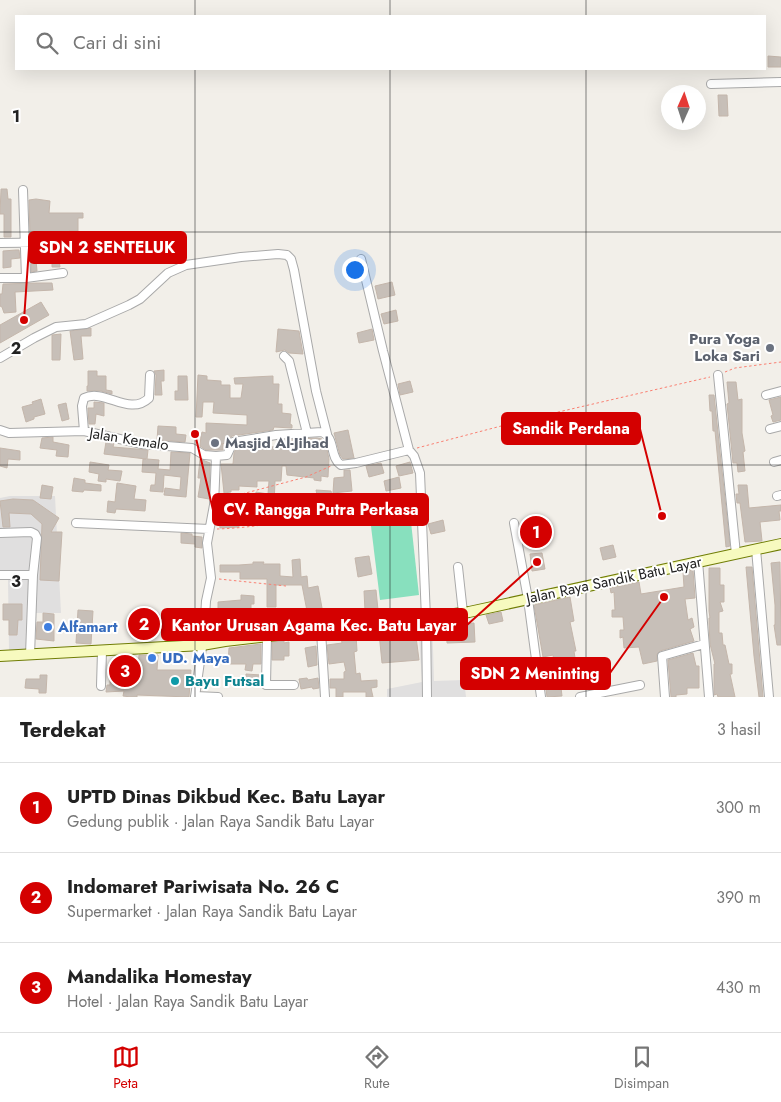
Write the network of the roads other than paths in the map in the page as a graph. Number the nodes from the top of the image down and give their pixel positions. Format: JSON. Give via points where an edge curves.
{"nodes":[{"id":1,"x":781,"y":82,"type":"edge"},
{"id":2,"x":711,"y":84,"type":"dead end"},
{"id":3,"x":23,"y":190,"type":"dead end"},
{"id":4,"x":89,"y":242,"type":"dead end"},
{"id":5,"x":0,"y":243,"type":"edge"},
{"id":6,"x":25,"y":243,"type":"junction"},
{"id":7,"x":362,"y":259,"type":"dead end"},
{"id":8,"x":63,"y":273,"type":"dead end"},
{"id":9,"x":0,"y":278,"type":"edge"},
{"id":10,"x":26,"y":278,"type":"junction"},
{"id":11,"x":284,"y":356,"type":"dead end"},
{"id":12,"x":0,"y":358,"type":"edge"},
{"id":13,"x":150,"y":375,"type":"dead end"},
{"id":14,"x":718,"y":375,"type":"road end"},
{"id":15,"x":781,"y":391,"type":"edge"},
{"id":16,"x":766,"y":395,"type":"dead end"},
{"id":17,"x":781,"y":426,"type":"edge"},
{"id":18,"x":770,"y":429,"type":"dead end"},
{"id":19,"x":0,"y":430,"type":"edge"},
{"id":20,"x":84,"y":431,"type":"junction"},
{"id":21,"x":308,"y":432,"type":"junction"},
{"id":22,"x":327,"y":434,"type":"junction"},
{"id":23,"x":410,"y":450,"type":"junction"},
{"id":24,"x":216,"y":456,"type":"junction"},
{"id":25,"x":76,"y":523,"type":"dead end"},
{"id":26,"x":514,"y":523,"type":"dead end"},
{"id":27,"x":209,"y":529,"type":"junction"},
{"id":28,"x":0,"y":533,"type":"edge"},
{"id":29,"x":781,"y":544,"type":"edge"},
{"id":30,"x":756,"y":549,"type":"junction"},
{"id":31,"x":736,"y":554,"type":"junction"},
{"id":32,"x":698,"y":561,"type":"junction"},
{"id":33,"x":458,"y":567,"type":"dead end"},
{"id":34,"x":0,"y":575,"type":"edge"},
{"id":35,"x":33,"y":576,"type":"junction"},
{"id":36,"x":528,"y":599,"type":"junction"},
{"id":37,"x":463,"y":613,"type":"junction"},
{"id":38,"x":426,"y":618,"type":"junction"},
{"id":39,"x":321,"y":631,"type":"junction"},
{"id":40,"x":267,"y":636,"type":"junction"},
{"id":41,"x":704,"y":644,"type":"junction"},
{"id":42,"x":202,"y":645,"type":"junction"},
{"id":43,"x":102,"y":651,"type":"junction"},
{"id":44,"x":30,"y":655,"type":"junction"},
{"id":45,"x":0,"y":656,"type":"edge"},
{"id":46,"x":294,"y":685,"type":"dead end"},
{"id":47,"x":640,"y":685,"type":"dead end"},
{"id":48,"x":101,"y":686,"type":"dead end"},
{"id":49,"x":195,"y":696,"type":"edge"},
{"id":50,"x":218,"y":697,"type":"edge"},
{"id":51,"x":325,"y":697,"type":"edge"},
{"id":52,"x":427,"y":697,"type":"edge"},
{"id":53,"x":541,"y":697,"type":"edge"},
{"id":54,"x":580,"y":697,"type":"edge"},
{"id":55,"x":665,"y":697,"type":"edge"},
{"id":56,"x":709,"y":697,"type":"edge"},
{"id":57,"x":769,"y":697,"type":"edge"}],
"edges":[{"from":1,"to":2,"type":"street"},
{"from":3,"to":6,"type":"street"},
{"from":4,"to":6,"type":"street"},
{"from":5,"to":6,"type":"street"},
{"from":6,"to":10,"type":"street"},
{"from":7,"to":23,"type":"street"},
{"from":8,"to":10,"type":"street"},
{"from":9,"to":10,"type":"street"},
{"from":11,"to":21,"type":"street","via":[[289,361]]},
{"from":12,"to":22,"type":"street","via":[[51,329],[86,324],[129,305],[176,268],[283,254],[291,259],[294,270]]},
{"from":13,"to":20,"type":"street","via":[[150,396],[143,403],[129,405],[105,398],[84,398]]},
{"from":14,"to":31,"type":"street"},
{"from":15,"to":16,"type":"street"},
{"from":17,"to":18,"type":"street"},
{"from":19,"to":20,"type":"street","name":"Jalan Kemalo","via":[[9,434]]},
{"from":20,"to":24,"type":"street","name":"Jalan Kemalo","via":[[142,444],[189,448]]},
{"from":21,"to":22,"type":"street"},
{"from":21,"to":24,"type":"street","via":[[233,442],[227,455]]},
{"from":22,"to":23,"type":"street","via":[[335,459],[343,465]]},
{"from":23,"to":38,"type":"street","via":[[420,473]]},
{"from":24,"to":27,"type":"street","via":[[215,502]]},
{"from":25,"to":27,"type":"street"},
{"from":26,"to":36,"type":"street"},
{"from":27,"to":42,"type":"street","via":[[207,550],[211,578]]},
{"from":28,"to":35,"type":"street","via":[[34,534],[37,538]]},
{"from":29,"to":30,"type":"main road","name":"Jalan Raya Sandik Batu Layar"},
{"from":30,"to":31,"type":"main road","name":"Jalan Raya Sandik Batu Layar"},
{"from":30,"to":57,"type":"street"},
{"from":31,"to":32,"type":"main road","name":"Jalan Raya Sandik Batu Layar"},
{"from":32,"to":36,"type":"main road","name":"Jalan Raya Sandik Batu Layar"},
{"from":32,"to":41,"type":"street"},
{"from":33,"to":37,"type":"street"},
{"from":34,"to":35,"type":"street"},
{"from":35,"to":44,"type":"street"},
{"from":36,"to":37,"type":"main road","name":"Jalan Raya Sandik Batu Layar"},
{"from":36,"to":53,"type":"street"},
{"from":37,"to":38,"type":"main road","name":"Jalan Raya Sandik Batu Layar"},
{"from":38,"to":39,"type":"main road","name":"Jalan Raya Sandik Batu Layar"},
{"from":38,"to":52,"type":"street"},
{"from":39,"to":40,"type":"main road","name":"Jalan Raya Sandik Batu Layar"},
{"from":39,"to":51,"type":"street"},
{"from":40,"to":42,"type":"main road","name":"Jalan Raya Sandik Batu Layar"},
{"from":40,"to":46,"type":"street","via":[[266,685]]},
{"from":41,"to":55,"type":"street","via":[[662,656]]},
{"from":41,"to":56,"type":"street"},
{"from":42,"to":43,"type":"main road","name":"Jalan Raya Sandik Batu Layar"},
{"from":42,"to":49,"type":"street"},
{"from":43,"to":44,"type":"main road","name":"Jalan Raya Sandik Batu Layar"},
{"from":43,"to":48,"type":"street"},
{"from":44,"to":45,"type":"main road","name":"Jalan Raya Sandik Batu Layar"},
{"from":47,"to":54,"type":"street"},
{"from":49,"to":50,"type":"street"}]}
